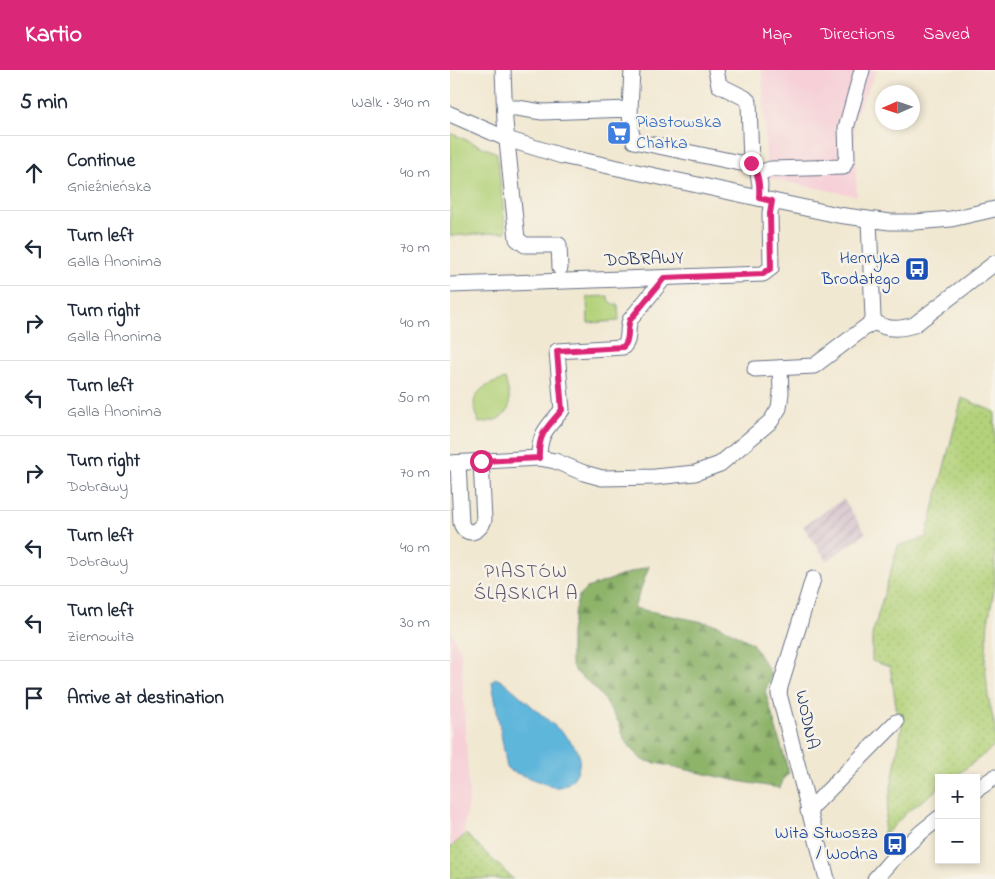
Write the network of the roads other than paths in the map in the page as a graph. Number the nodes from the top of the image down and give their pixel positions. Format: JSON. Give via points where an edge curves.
{"nodes":[{"id":1,"x":503,"y":70,"type":"edge"},
{"id":2,"x":632,"y":70,"type":"edge"},
{"id":3,"x":716,"y":70,"type":"edge"},
{"id":4,"x":862,"y":70,"type":"edge"},
{"id":5,"x":505,"y":108,"type":"junction"},
{"id":6,"x":630,"y":109,"type":"junction"},
{"id":7,"x":450,"y":114,"type":"edge"},
{"id":8,"x":507,"y":139,"type":"junction"},
{"id":9,"x":754,"y":168,"type":"junction"},
{"id":10,"x":765,"y":199,"type":"junction"},
{"id":11,"x":995,"y":208,"type":"edge"},
{"id":12,"x":869,"y":220,"type":"junction"},
{"id":13,"x":995,"y":263,"type":"edge"},
{"id":14,"x":560,"y":268,"type":"dead end"},
{"id":15,"x":664,"y":278,"type":"junction"},
{"id":16,"x":450,"y":285,"type":"edge"},
{"id":17,"x":875,"y":322,"type":"junction"},
{"id":18,"x":780,"y":368,"type":"junction"},
{"id":19,"x":755,"y":369,"type":"dead end"},
{"id":20,"x":539,"y":458,"type":"junction"},
{"id":21,"x":481,"y":461,"type":"junction"},
{"id":22,"x":454,"y":463,"type":"edge"},
{"id":23,"x":813,"y":579,"type":"dead end"},
{"id":24,"x":896,"y":722,"type":"dead end"},
{"id":25,"x":995,"y":777,"type":"edge"},
{"id":26,"x":980,"y":787,"type":"edge"},
{"id":27,"x":808,"y":812,"type":"junction"},
{"id":28,"x":938,"y":819,"type":"edge"},
{"id":29,"x":827,"y":879,"type":"edge"},
{"id":30,"x":875,"y":879,"type":"edge"}],
"edges":[{"from":1,"to":5,"type":"street"},
{"from":2,"to":6,"type":"street"},
{"from":3,"to":9,"type":"street","via":[[719,85],[749,102]]},
{"from":4,"to":9,"type":"street","via":[[847,122],[847,158],[843,167]]},
{"from":5,"to":6,"type":"street","via":[[542,112]]},
{"from":5,"to":8,"type":"street"},
{"from":6,"to":9,"type":"street","via":[[630,132],[634,141]]},
{"from":7,"to":8,"type":"street"},
{"from":8,"to":10,"type":"street","via":[[562,156]]},
{"from":8,"to":14,"type":"street","via":[[516,239],[525,245],[559,245]]},
{"from":9,"to":10,"type":"street"},
{"from":10,"to":12,"type":"street"},
{"from":10,"to":15,"type":"street","name":"DOBRAWY","via":[[770,213],[771,268],[763,274]]},
{"from":11,"to":12,"type":"street","via":[[943,220]]},
{"from":12,"to":17,"type":"street"},
{"from":13,"to":17,"type":"street","via":[[914,325],[883,328]]},
{"from":15,"to":16,"type":"street","name":"DOBRAWY"},
{"from":15,"to":20,"type":"street","via":[[630,320],[629,339],[623,347],[557,351],[562,410],[541,436]]},
{"from":17,"to":18,"type":"street","via":[[814,366]]},
{"from":18,"to":19,"type":"street"},
{"from":18,"to":20,"type":"street","via":[[779,408],[771,421],[720,464],[694,473],[602,478]]},
{"from":20,"to":21,"type":"street"},
{"from":21,"to":22,"type":"street"},
{"from":21,"to":22,"type":"street","via":[[484,520],[476,531],[466,531],[461,523]]},
{"from":23,"to":27,"type":"street","name":"WODNA","via":[[779,694]]},
{"from":24,"to":27,"type":"street"},
{"from":25,"to":26,"type":"street"},
{"from":27,"to":29,"type":"street","name":"WODNA"},
{"from":28,"to":30,"type":"street","via":[[895,856]]}]}
